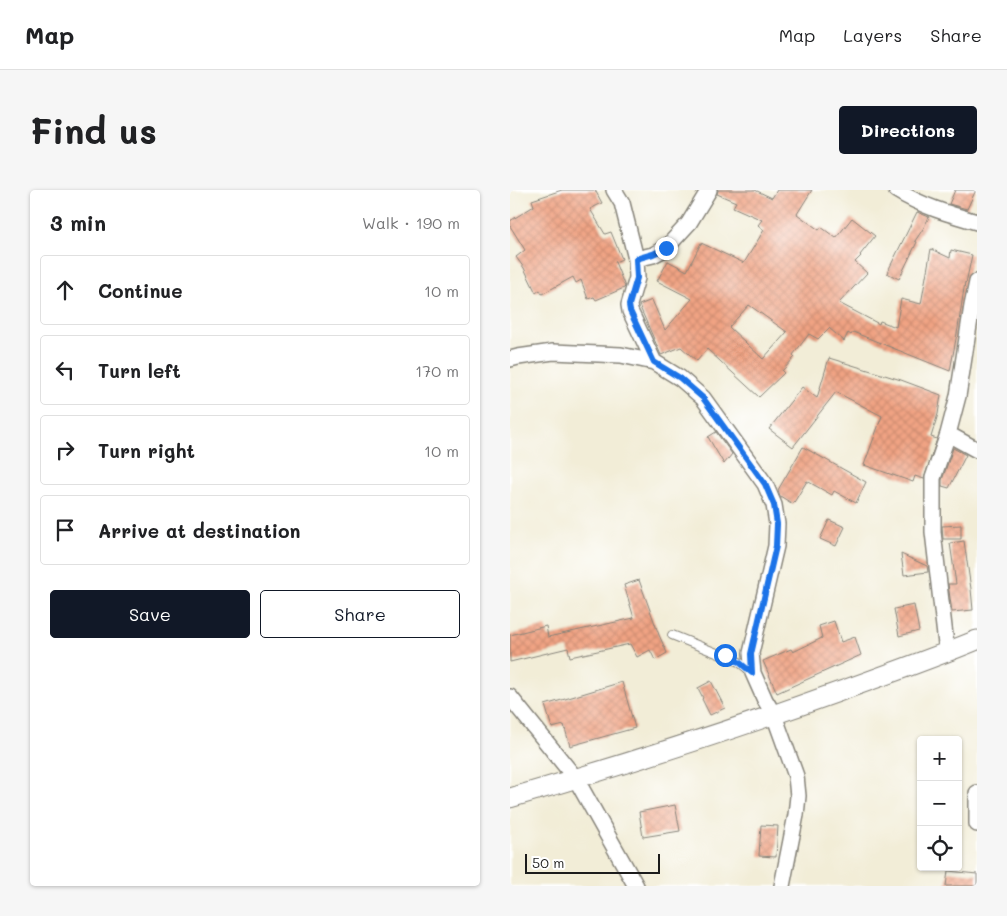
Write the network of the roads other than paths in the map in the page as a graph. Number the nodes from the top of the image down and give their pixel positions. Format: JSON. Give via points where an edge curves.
{"nodes":[{"id":1,"x":614,"y":190,"type":"edge"},
{"id":2,"x":709,"y":190,"type":"edge"},
{"id":3,"x":896,"y":190,"type":"edge"},
{"id":4,"x":977,"y":222,"type":"edge"},
{"id":5,"x":636,"y":259,"type":"junction"},
{"id":6,"x":977,"y":282,"type":"edge"},
{"id":7,"x":510,"y":359,"type":"edge"},
{"id":8,"x":654,"y":362,"type":"junction"},
{"id":9,"x":948,"y":434,"type":"junction"},
{"id":10,"x":977,"y":450,"type":"edge"},
{"id":11,"x":672,"y":635,"type":"dead end"},
{"id":12,"x":977,"y":640,"type":"edge"},
{"id":13,"x":947,"y":652,"type":"junction"},
{"id":14,"x":752,"y":673,"type":"junction"},
{"id":15,"x":510,"y":697,"type":"edge"},
{"id":16,"x":774,"y":715,"type":"junction"},
{"id":17,"x":576,"y":779,"type":"junction"},
{"id":18,"x":977,"y":793,"type":"edge"},
{"id":19,"x":510,"y":798,"type":"edge"},
{"id":20,"x":977,"y":824,"type":"edge"},
{"id":21,"x":636,"y":886,"type":"edge"},
{"id":22,"x":782,"y":886,"type":"edge"}],
"edges":[{"from":1,"to":5,"type":"street","via":[[622,203]]},
{"from":2,"to":5,"type":"street","via":[[689,223],[666,248]]},
{"from":3,"to":4,"type":"street","via":[[909,198]]},
{"from":5,"to":8,"type":"street","via":[[637,278],[630,311]]},
{"from":6,"to":9,"type":"street","via":[[958,396]]},
{"from":7,"to":8,"type":"street","via":[[553,352],[621,355]]},
{"from":8,"to":14,"type":"street","via":[[703,398],[765,484],[774,505],[776,546],[751,654]]},
{"from":9,"to":10,"type":"street"},
{"from":9,"to":13,"type":"street","via":[[933,478],[933,532]]},
{"from":11,"to":14,"type":"lane","via":[[739,662]]},
{"from":12,"to":13,"type":"street"},
{"from":13,"to":16,"type":"street"},
{"from":14,"to":16,"type":"street"},
{"from":15,"to":17,"type":"street"},
{"from":16,"to":17,"type":"street"},
{"from":16,"to":22,"type":"street","via":[[796,776],[798,796]]},
{"from":17,"to":19,"type":"street"},
{"from":17,"to":21,"type":"street"},
{"from":18,"to":20,"type":"street"}]}
